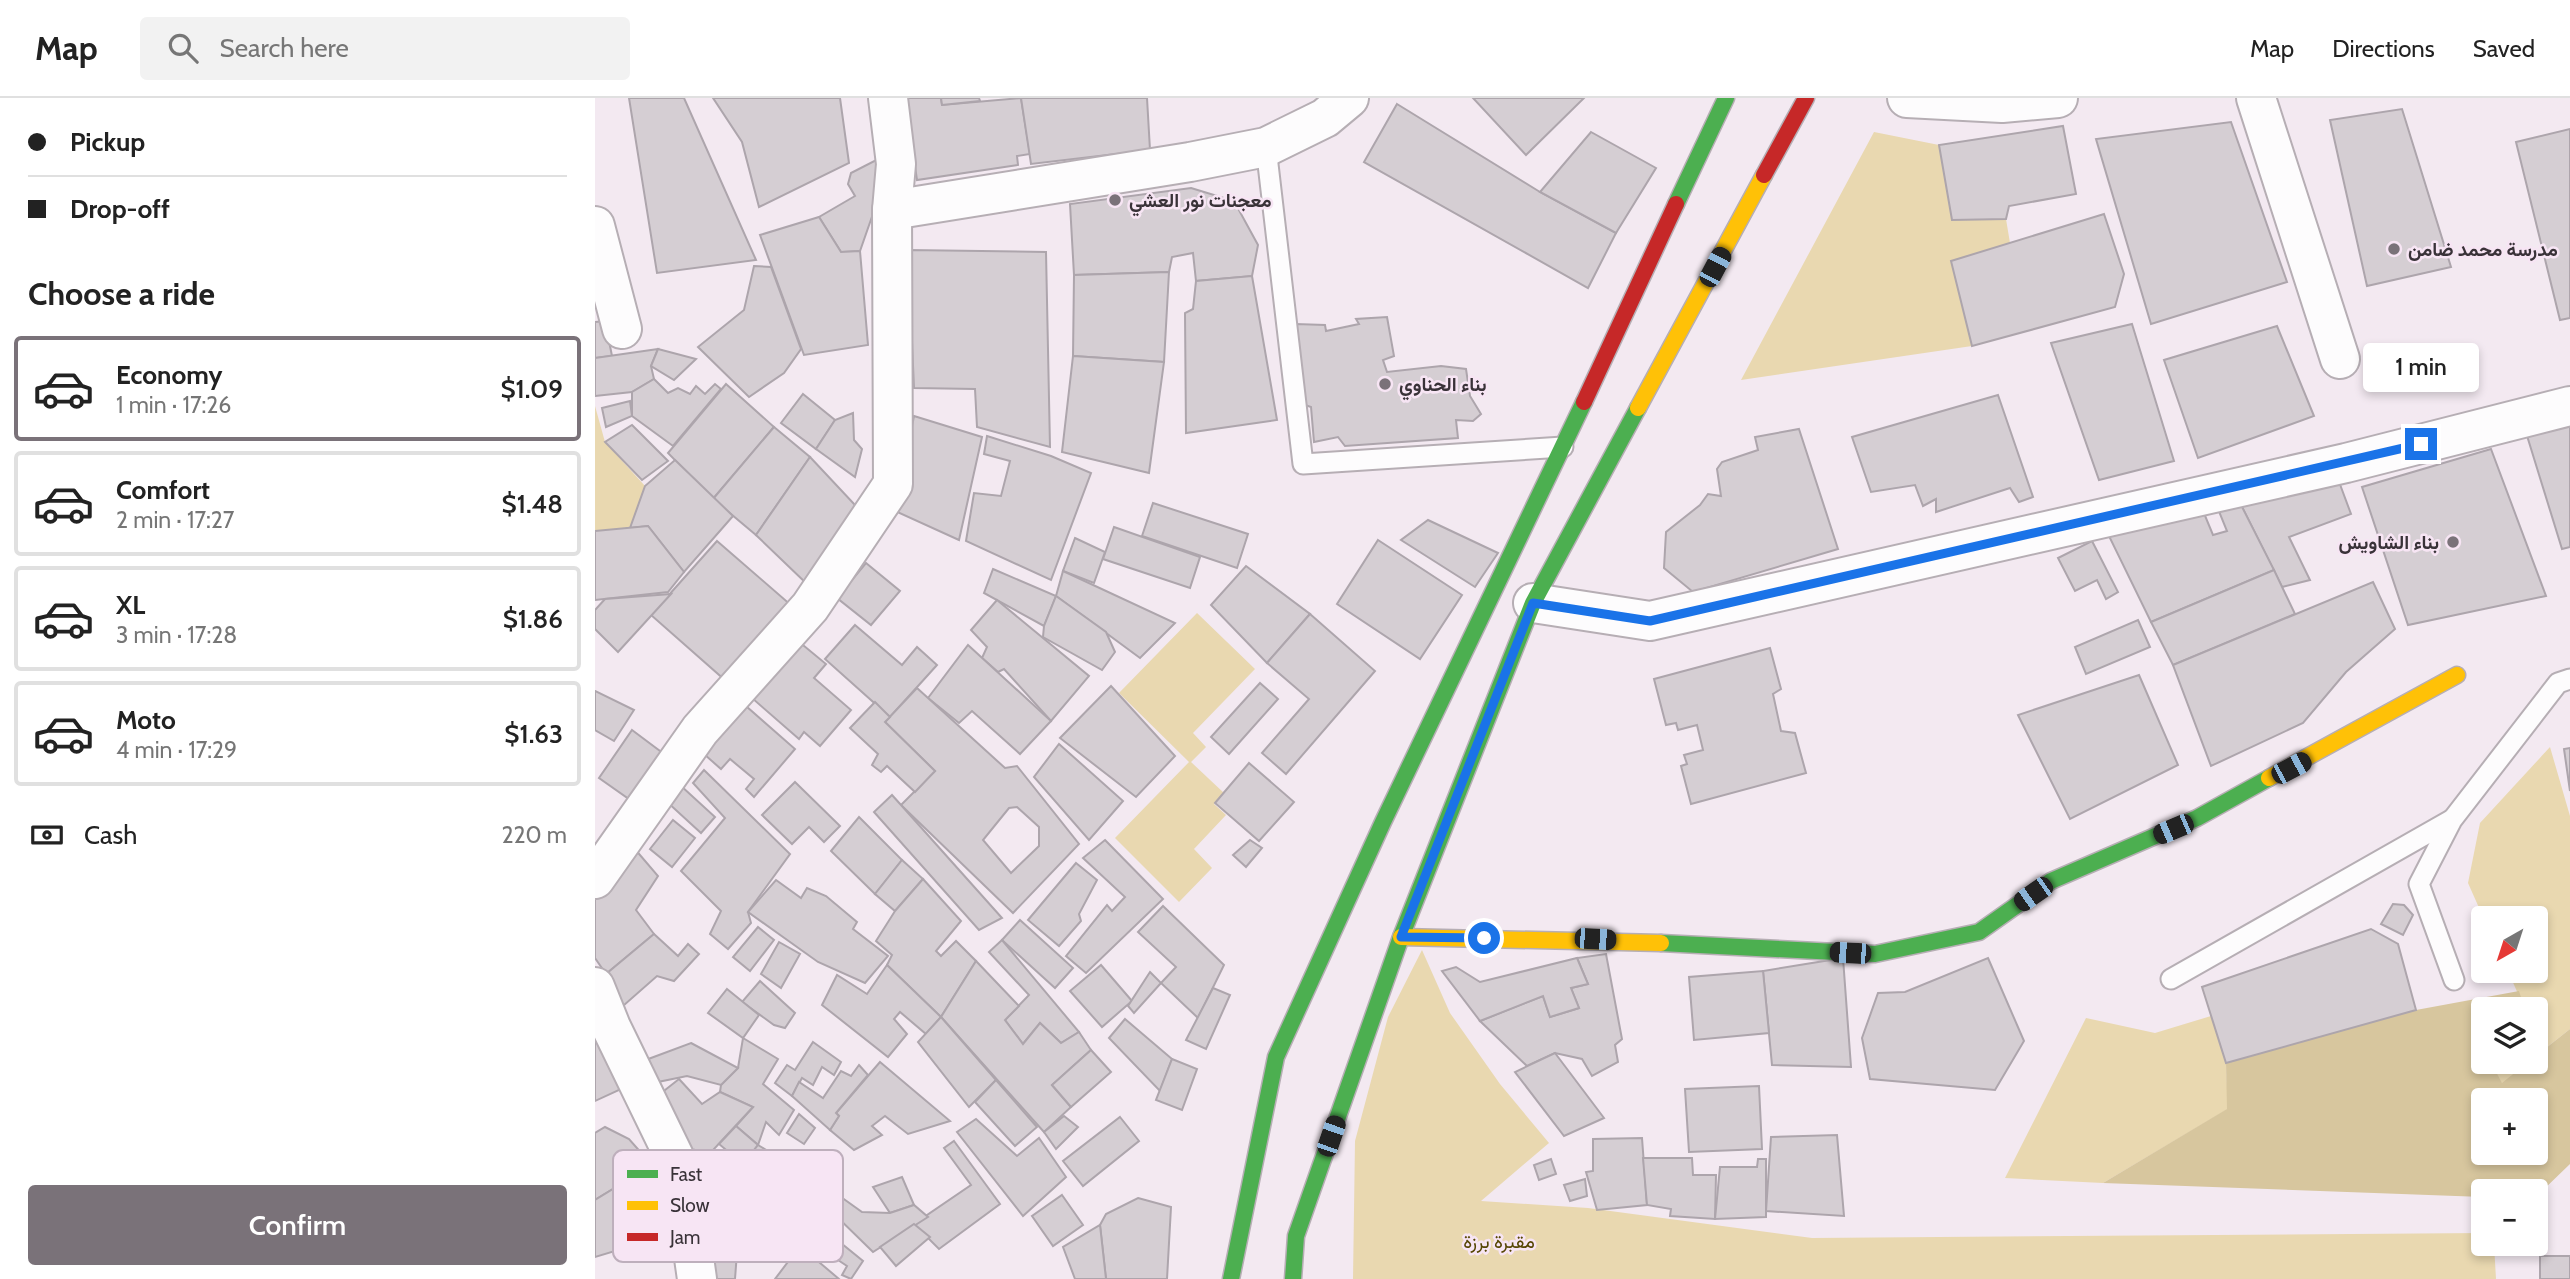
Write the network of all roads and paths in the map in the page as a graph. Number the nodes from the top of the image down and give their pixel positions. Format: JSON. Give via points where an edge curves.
{"nodes":[{"id":1,"x":888,"y":98,"type":"edge"},
{"id":2,"x":1349,"y":98,"type":"edge"},
{"id":3,"x":1725,"y":98,"type":"edge"},
{"id":4,"x":1806,"y":98,"type":"edge"},
{"id":5,"x":1907,"y":98,"type":"edge"},
{"id":6,"x":2059,"y":98,"type":"edge"},
{"id":7,"x":2256,"y":98,"type":"edge"},
{"id":8,"x":1266,"y":147,"type":"junction"},
{"id":9,"x":892,"y":209,"type":"junction"},
{"id":10,"x":595,"y":226,"type":"edge"},
{"id":11,"x":622,"y":330,"type":"dead end"},
{"id":12,"x":2340,"y":359,"type":"dead end"},
{"id":13,"x":2570,"y":405,"type":"edge"},
{"id":14,"x":1563,"y":447,"type":"junction"},
{"id":15,"x":1533,"y":603,"type":"junction"},
{"id":16,"x":2456,"y":675,"type":"dead end"},
{"id":17,"x":2570,"y":678,"type":"edge"},
{"id":18,"x":2452,"y":820,"type":"junction"},
{"id":19,"x":595,"y":878,"type":"edge"},
{"id":20,"x":1401,"y":937,"type":"junction"},
{"id":21,"x":2171,"y":979,"type":"dead end"},
{"id":22,"x":2454,"y":980,"type":"dead end"},
{"id":23,"x":595,"y":987,"type":"edge"},
{"id":24,"x":671,"y":1150,"type":"edge"},
{"id":25,"x":1231,"y":1279,"type":"edge"},
{"id":26,"x":1293,"y":1279,"type":"edge"}],
"edges":[{"from":1,"to":9,"type":"street","via":[[896,164]]},
{"from":2,"to":8,"type":"street","via":[[1325,118]]},
{"from":3,"to":14,"type":"main road"},
{"from":4,"to":15,"type":"main road"},
{"from":5,"to":6,"type":"street","via":[[2002,103]]},
{"from":7,"to":12,"type":"street"},
{"from":8,"to":9,"type":"street"},
{"from":8,"to":14,"type":"lane","via":[[1303,464]]},
{"from":9,"to":19,"type":"street","via":[[893,484],[810,607],[700,730]]},
{"from":10,"to":11,"type":"street"},
{"from":13,"to":15,"type":"street","via":[[2346,463],[1650,621]]},
{"from":14,"to":25,"type":"main road","via":[[1276,1057]]},
{"from":15,"to":20,"type":"main road"},
{"from":16,"to":20,"type":"main road","via":[[2197,818],[2051,881],[1979,932],[1875,954],[1595,939]]},
{"from":17,"to":18,"type":"lane","via":[[2558,683]]},
{"from":18,"to":21,"type":"lane"},
{"from":18,"to":22,"type":"lane","via":[[2419,884]]},
{"from":20,"to":26,"type":"main road","via":[[1296,1236]]},
{"from":23,"to":24,"type":"street"}]}
